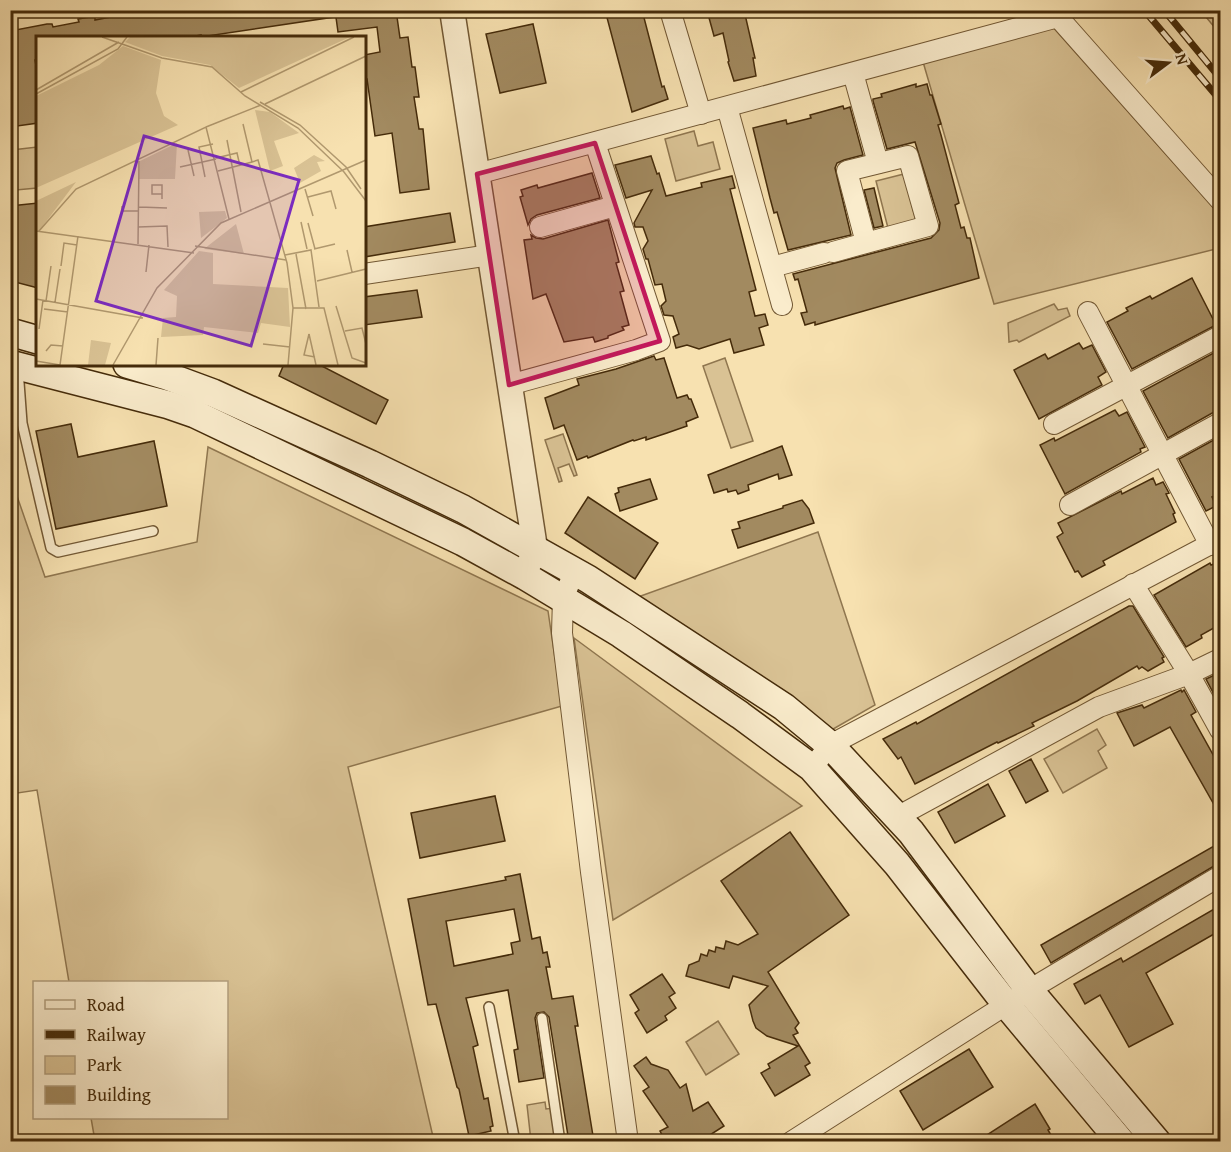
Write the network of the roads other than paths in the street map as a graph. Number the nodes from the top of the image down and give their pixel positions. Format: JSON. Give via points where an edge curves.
{"nodes":[{"id":1,"x":452,"y":10,"type":"edge"},
{"id":2,"x":670,"y":10,"type":"edge"},
{"id":3,"x":1041,"y":16,"type":"edge"},
{"id":4,"x":853,"y":73,"type":"junction"},
{"id":5,"x":728,"y":107,"type":"junction"},
{"id":6,"x":701,"y":114,"type":"junction"},
{"id":7,"x":595,"y":143,"type":"junction"},
{"id":8,"x":878,"y":163,"type":"junction"},
{"id":9,"x":477,"y":174,"type":"junction"},
{"id":10,"x":1221,"y":200,"type":"edge"},
{"id":11,"x":615,"y":206,"type":"junction"},
{"id":12,"x":540,"y":227,"type":"dead end"},
{"id":13,"x":866,"y":243,"type":"junction"},
{"id":14,"x":490,"y":255,"type":"junction"},
{"id":15,"x":772,"y":267,"type":"junction"},
{"id":16,"x":366,"y":274,"type":"edge"},
{"id":17,"x":782,"y":305,"type":"dead end"},
{"id":18,"x":1088,"y":312,"type":"dead end"},
{"id":19,"x":10,"y":332,"type":"edge"},
{"id":20,"x":1218,"y":337,"type":"dead end"},
{"id":21,"x":36,"y":339,"type":"edge"},
{"id":22,"x":14,"y":365,"type":"edge"},
{"id":23,"x":133,"y":366,"type":"edge"},
{"id":24,"x":510,"y":385,"type":"junction"},
{"id":25,"x":1127,"y":386,"type":"junction"},
{"id":26,"x":1221,"y":423,"type":"edge"},
{"id":27,"x":1054,"y":424,"type":"dead end"},
{"id":28,"x":1163,"y":456,"type":"junction"},
{"id":29,"x":1070,"y":506,"type":"dead end"},
{"id":30,"x":153,"y":531,"type":"dead end"},
{"id":31,"x":1215,"y":542,"type":"edge"},
{"id":32,"x":535,"y":548,"type":"junction"},
{"id":33,"x":575,"y":571,"type":"junction"},
{"id":34,"x":525,"y":576,"type":"junction"},
{"id":35,"x":1133,"y":584,"type":"junction"},
{"id":36,"x":563,"y":598,"type":"junction"},
{"id":37,"x":1221,"y":659,"type":"edge"},
{"id":38,"x":1189,"y":674,"type":"junction"},
{"id":39,"x":1218,"y":722,"type":"edge"},
{"id":40,"x":830,"y":745,"type":"junction"},
{"id":41,"x":812,"y":768,"type":"junction"},
{"id":42,"x":897,"y":817,"type":"junction"},
{"id":43,"x":1221,"y":876,"type":"edge"},
{"id":44,"x":1029,"y":990,"type":"junction"},
{"id":45,"x":1005,"y":1005,"type":"junction"},
{"id":46,"x":489,"y":1007,"type":"dead end"},
{"id":47,"x":542,"y":1018,"type":"dead end"},
{"id":48,"x":515,"y":1142,"type":"edge"},
{"id":49,"x":560,"y":1142,"type":"edge"},
{"id":50,"x":628,"y":1142,"type":"edge"},
{"id":51,"x":791,"y":1142,"type":"edge"},
{"id":52,"x":1121,"y":1142,"type":"edge"},
{"id":53,"x":1157,"y":1142,"type":"edge"}],
"edges":[{"from":1,"to":9,"type":"street"},
{"from":2,"to":6,"type":"street"},
{"from":3,"to":4,"type":"street"},
{"from":3,"to":10,"type":"street","via":[[1058,17]]},
{"from":4,"to":5,"type":"street"},
{"from":4,"to":8,"type":"street"},
{"from":5,"to":6,"type":"street"},
{"from":5,"to":15,"type":"street"},
{"from":6,"to":7,"type":"street"},
{"from":7,"to":9,"type":"street"},
{"from":7,"to":11,"type":"street"},
{"from":8,"to":13,"type":"street","via":[[848,171]]},
{"from":8,"to":13,"type":"street","via":[[908,156],[928,226]]},
{"from":9,"to":14,"type":"street"},
{"from":11,"to":12,"type":"street"},
{"from":11,"to":24,"type":"street","via":[[660,341]]},
{"from":13,"to":15,"type":"street"},
{"from":14,"to":16,"type":"street"},
{"from":14,"to":24,"type":"street"},
{"from":15,"to":17,"type":"street"},
{"from":18,"to":25,"type":"street"},
{"from":19,"to":21,"type":"main road"},
{"from":20,"to":25,"type":"street"},
{"from":22,"to":30,"type":"lane","via":[[22,423],[51,548],[58,552]]},
{"from":22,"to":34,"type":"main road","via":[[195,414],[463,542]]},
{"from":23,"to":32,"type":"main road","via":[[204,389],[271,418],[453,504]]},
{"from":24,"to":32,"type":"street"},
{"from":25,"to":27,"type":"street"},
{"from":25,"to":28,"type":"street"},
{"from":26,"to":28,"type":"street"},
{"from":28,"to":29,"type":"street"},
{"from":28,"to":31,"type":"street"},
{"from":31,"to":35,"type":"street"},
{"from":32,"to":33,"type":"main road"},
{"from":32,"to":34,"type":"street"},
{"from":33,"to":36,"type":"street"},
{"from":33,"to":40,"type":"main road","via":[[784,707]]},
{"from":34,"to":36,"type":"main road"},
{"from":35,"to":38,"type":"street"},
{"from":35,"to":40,"type":"street"},
{"from":36,"to":41,"type":"main road","via":[[740,715]]},
{"from":36,"to":50,"type":"street","via":[[562,633]]},
{"from":37,"to":38,"type":"street"},
{"from":38,"to":39,"type":"street"},
{"from":38,"to":42,"type":"street","via":[[1099,707]]},
{"from":40,"to":41,"type":"street"},
{"from":40,"to":42,"type":"main road"},
{"from":41,"to":45,"type":"main road","via":[[897,864]]},
{"from":42,"to":44,"type":"main road"},
{"from":43,"to":44,"type":"street"},
{"from":44,"to":45,"type":"street"},
{"from":44,"to":53,"type":"main road"},
{"from":45,"to":51,"type":"street"},
{"from":45,"to":52,"type":"main road"},
{"from":46,"to":48,"type":"lane"},
{"from":47,"to":49,"type":"lane"}]}
